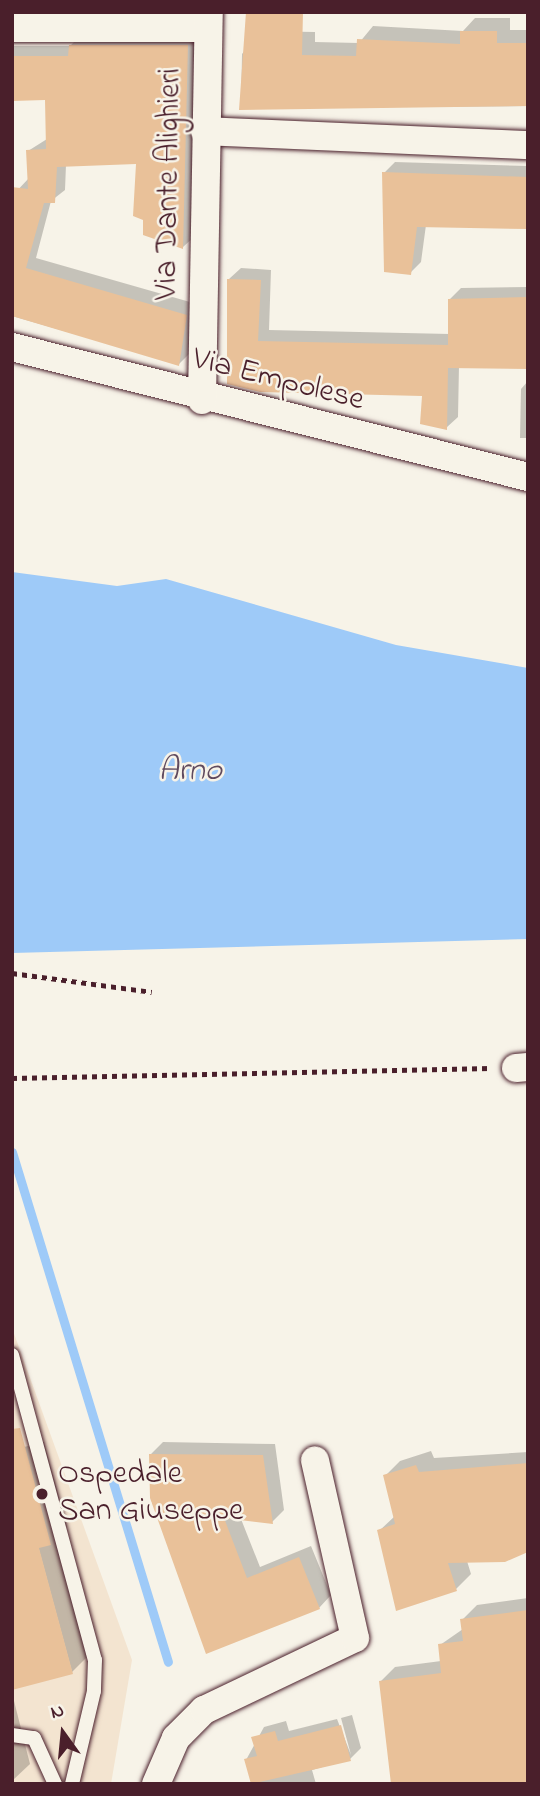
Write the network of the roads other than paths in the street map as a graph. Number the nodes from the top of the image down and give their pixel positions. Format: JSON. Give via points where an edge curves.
{"nodes":[{"id":1,"x":209,"y":20,"type":"edge"},
{"id":2,"x":12,"y":28,"type":"edge"},
{"id":3,"x":205,"y":131,"type":"junction"},
{"id":4,"x":528,"y":145,"type":"edge"},
{"id":5,"x":12,"y":347,"type":"edge"},
{"id":6,"x":202,"y":400,"type":"junction"},
{"id":7,"x":528,"y":477,"type":"edge"},
{"id":8,"x":12,"y":1355,"type":"edge"},
{"id":9,"x":315,"y":1460,"type":"dead end"},
{"id":10,"x":12,"y":1735,"type":"edge"},
{"id":11,"x":55,"y":1784,"type":"edge"},
{"id":12,"x":72,"y":1784,"type":"edge"},
{"id":13,"x":156,"y":1784,"type":"edge"}],
"edges":[{"from":1,"to":2,"type":"street"},
{"from":1,"to":3,"type":"street","name":"Via Dante Alighieri"},
{"from":3,"to":4,"type":"street"},
{"from":3,"to":6,"type":"street","name":"Via Dante Alighieri"},
{"from":5,"to":6,"type":"street","name":"Via Empolese"},
{"from":6,"to":7,"type":"street","name":"Via Empolese"},
{"from":8,"to":12,"type":"lane","via":[[95,1660],[94,1691]]},
{"from":9,"to":13,"type":"street","via":[[355,1638],[204,1710],[176,1738]]},
{"from":10,"to":11,"type":"lane","via":[[34,1738]]}]}
